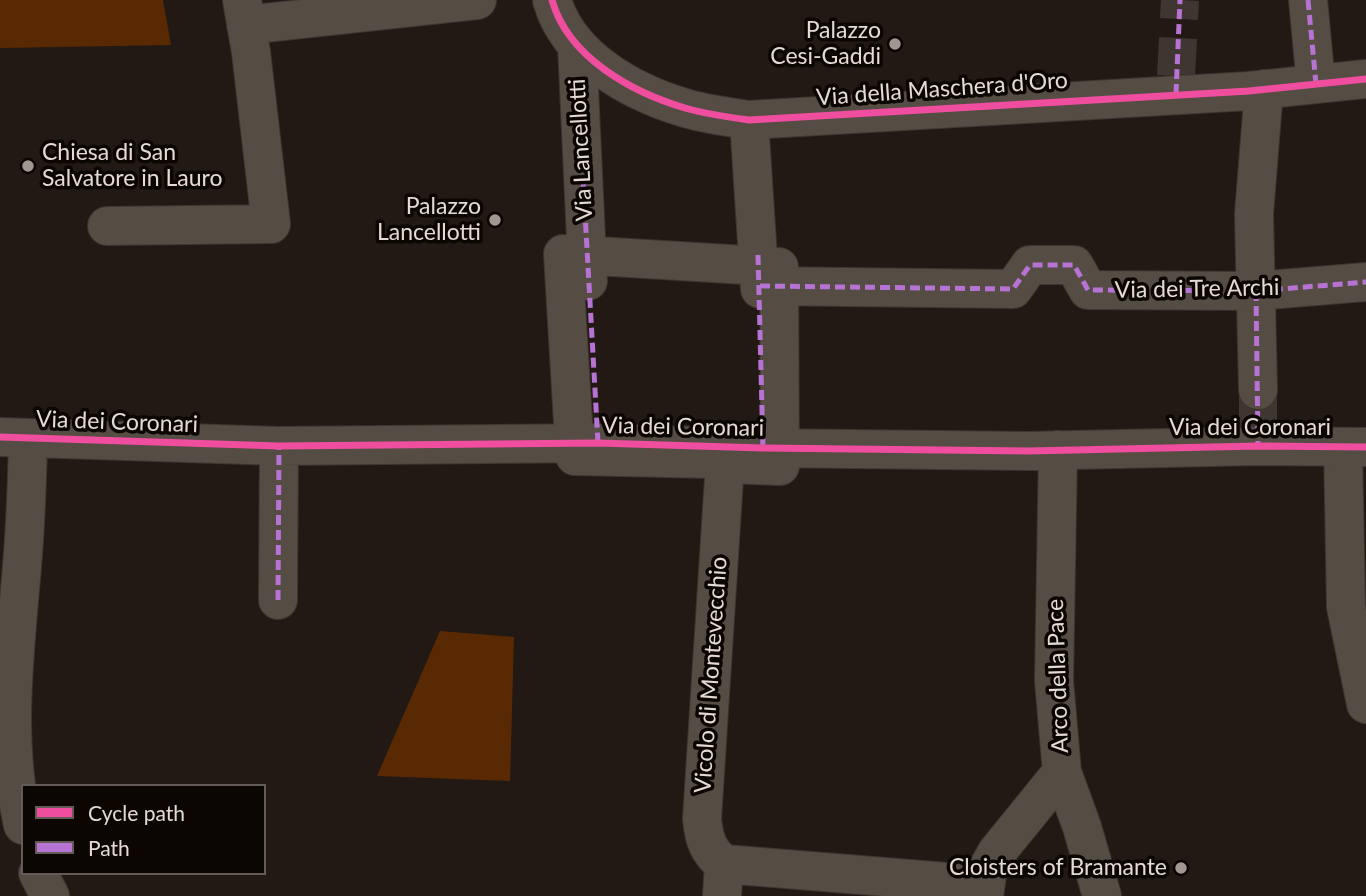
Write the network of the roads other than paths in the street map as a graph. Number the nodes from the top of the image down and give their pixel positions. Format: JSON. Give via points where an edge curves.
{"nodes":[{"id":1,"x":477,"y":0,"type":"edge"},
{"id":2,"x":1308,"y":0,"type":"edge"},
{"id":3,"x":562,"y":20,"type":"edge"},
{"id":4,"x":246,"y":26,"type":"edge"},
{"id":5,"x":1366,"y":79,"type":"edge"},
{"id":6,"x":1316,"y":84,"type":"junction"},
{"id":7,"x":1264,"y":89,"type":"junction"},
{"id":8,"x":748,"y":120,"type":"junction"},
{"id":9,"x":107,"y":226,"type":"dead end"},
{"id":10,"x":586,"y":256,"type":"junction"},
{"id":11,"x":764,"y":273,"type":"junction"},
{"id":12,"x":1366,"y":282,"type":"edge"},
{"id":13,"x":1256,"y":291,"type":"junction"},
{"id":14,"x":1258,"y":390,"type":"tunnel mouth"},
{"id":15,"x":14,"y":438,"type":"edge"},
{"id":16,"x":586,"y":444,"type":"junction"},
{"id":17,"x":279,"y":446,"type":"junction"},
{"id":18,"x":1355,"y":447,"type":"edge"},
{"id":19,"x":1058,"y":450,"type":"junction"},
{"id":20,"x":749,"y":452,"type":"junction"},
{"id":21,"x":278,"y":600,"type":"dead end"},
{"id":22,"x":1366,"y":705,"type":"edge"},
{"id":23,"x":1062,"y":772,"type":"junction"},
{"id":24,"x":21,"y":811,"type":"edge"},
{"id":25,"x":39,"y":875,"type":"edge"},
{"id":26,"x":723,"y":880,"type":"edge"},
{"id":27,"x":984,"y":890,"type":"edge"},
{"id":28,"x":50,"y":896,"type":"edge"},
{"id":29,"x":1102,"y":896,"type":"edge"}],
"edges":[{"from":1,"to":4,"type":"street"},
{"from":2,"to":6,"type":"street"},
{"from":3,"to":8,"type":"street","name":"Via della Maschera d'Oro","via":[[607,71],[639,91],[686,109]]},
{"from":3,"to":10,"type":"street","name":"Via Lancellotti","via":[[583,178]]},
{"from":4,"to":9,"type":"street","via":[[271,224]]},
{"from":5,"to":6,"type":"street","name":"Via della Maschera d'Oro"},
{"from":6,"to":7,"type":"street","name":"Via della Maschera d'Oro"},
{"from":7,"to":8,"type":"street","name":"Via della Maschera d'Oro","via":[[1176,85]]},
{"from":7,"to":13,"type":"street","via":[[1254,214]]},
{"from":8,"to":11,"type":"street","name":"Vicolo di Montevecchio"},
{"from":10,"to":11,"type":"street"},
{"from":10,"to":16,"type":"street","via":[[563,254]]},
{"from":11,"to":13,"type":"street","name":"Via dei Tre Archi","via":[[1013,289],[1030,265],[1074,265],[1088,290]]},
{"from":11,"to":20,"type":"street","name":"Vicolo di Montevecchio"},
{"from":12,"to":13,"type":"street","name":"Via dei Tre Archi"},
{"from":13,"to":14,"type":"street"},
{"from":15,"to":17,"type":"street","name":"Via dei Coronari"},
{"from":15,"to":24,"type":"street","via":[[24,537],[11,742]]},
{"from":16,"to":17,"type":"street","name":"Via dei Coronari"},
{"from":16,"to":20,"type":"street","name":"Via dei Coronari","via":[[575,456],[712,459]]},
{"from":17,"to":21,"type":"street"},
{"from":18,"to":19,"type":"street","name":"Via dei Coronari","via":[[1258,438]]},
{"from":18,"to":22,"type":"street","via":[[1346,607]]},
{"from":19,"to":20,"type":"street","name":"Via dei Coronari"},
{"from":19,"to":23,"type":"street","name":"Arco della Pace","via":[[1054,681]]},
{"from":20,"to":26,"type":"street","name":"Vicolo di Montevecchio","via":[[702,819]]},
{"from":23,"to":27,"type":"street","via":[[997,852]]},
{"from":23,"to":29,"type":"street","name":"Arco della Pace"},
{"from":25,"to":28,"type":"street"},
{"from":26,"to":27,"type":"street"}]}
